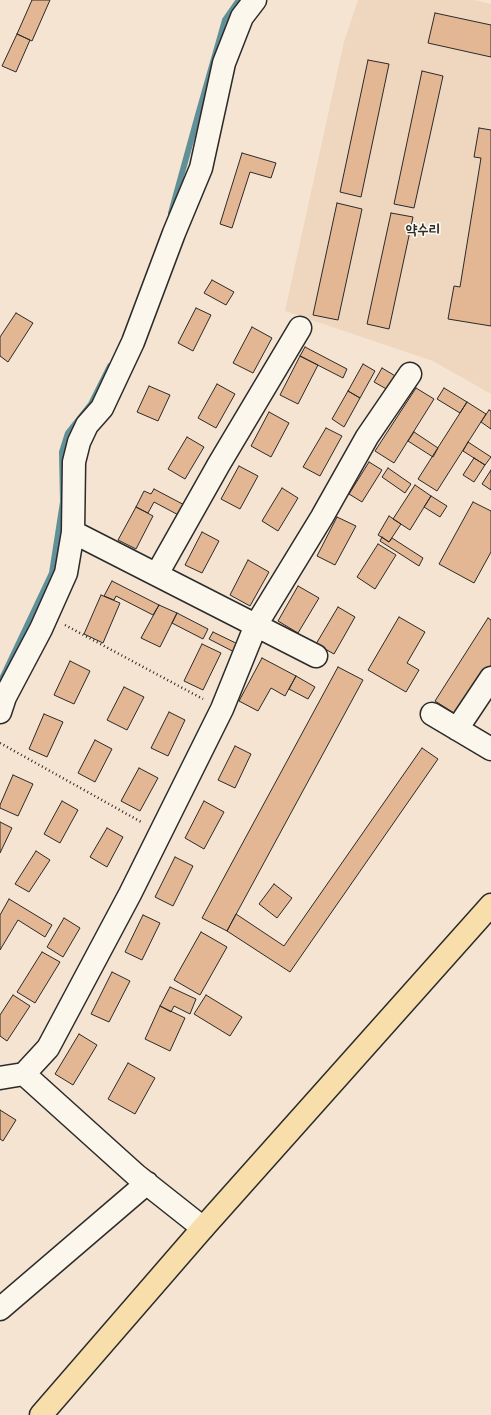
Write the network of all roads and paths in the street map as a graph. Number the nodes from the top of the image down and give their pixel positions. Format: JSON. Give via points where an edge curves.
{"nodes":[{"id":1,"x":255,"y":0,"type":"edge"},
{"id":2,"x":300,"y":328,"type":"dead end"},
{"id":3,"x":410,"y":374,"type":"dead end"},
{"id":4,"x":73,"y":532,"type":"junction"},
{"id":5,"x":158,"y":574,"type":"junction"},
{"id":6,"x":47,"y":615,"type":"junction"},
{"id":7,"x":256,"y":625,"type":"junction"},
{"id":8,"x":316,"y":656,"type":"dead end"},
{"id":9,"x":491,"y":678,"type":"edge"},
{"id":10,"x":222,"y":709,"type":"junction"},
{"id":11,"x":0,"y":712,"type":"edge"},
{"id":12,"x":432,"y":714,"type":"dead end"},
{"id":13,"x":457,"y":728,"type":"junction"},
{"id":14,"x":0,"y":743,"type":"edge"},
{"id":15,"x":491,"y":749,"type":"edge"},
{"id":16,"x":160,"y":833,"type":"junction"},
{"id":17,"x":491,"y":905,"type":"edge"},
{"id":18,"x":24,"y":1074,"type":"junction"},
{"id":19,"x":0,"y":1078,"type":"edge"},
{"id":20,"x":147,"y":1183,"type":"junction"},
{"id":21,"x":203,"y":1228,"type":"junction"},
{"id":22,"x":0,"y":1309,"type":"edge"},
{"id":23,"x":41,"y":1415,"type":"edge"}],
"edges":[{"from":1,"to":4,"type":"street","via":[[242,16],[224,62],[201,168],[133,342],[102,408],[87,425],[79,442],[74,462]]},
{"from":2,"to":5,"type":"street","via":[[219,464]]},
{"from":3,"to":7,"type":"street","via":[[367,438]]},
{"from":4,"to":5,"type":"street"},
{"from":4,"to":6,"type":"street","via":[[66,573]]},
{"from":5,"to":7,"type":"street"},
{"from":6,"to":10,"type":"path"},
{"from":6,"to":11,"type":"street","via":[[5,697]]},
{"from":7,"to":8,"type":"street"},
{"from":7,"to":10,"type":"street"},
{"from":9,"to":13,"type":"street"},
{"from":10,"to":16,"type":"street"},
{"from":12,"to":13,"type":"street"},
{"from":13,"to":15,"type":"street"},
{"from":14,"to":16,"type":"path"},
{"from":16,"to":18,"type":"street","via":[[48,1048]]},
{"from":17,"to":21,"type":"main road"},
{"from":18,"to":19,"type":"street"},
{"from":18,"to":20,"type":"street"},
{"from":20,"to":21,"type":"street"},
{"from":20,"to":22,"type":"street"},
{"from":21,"to":23,"type":"main road"}]}
